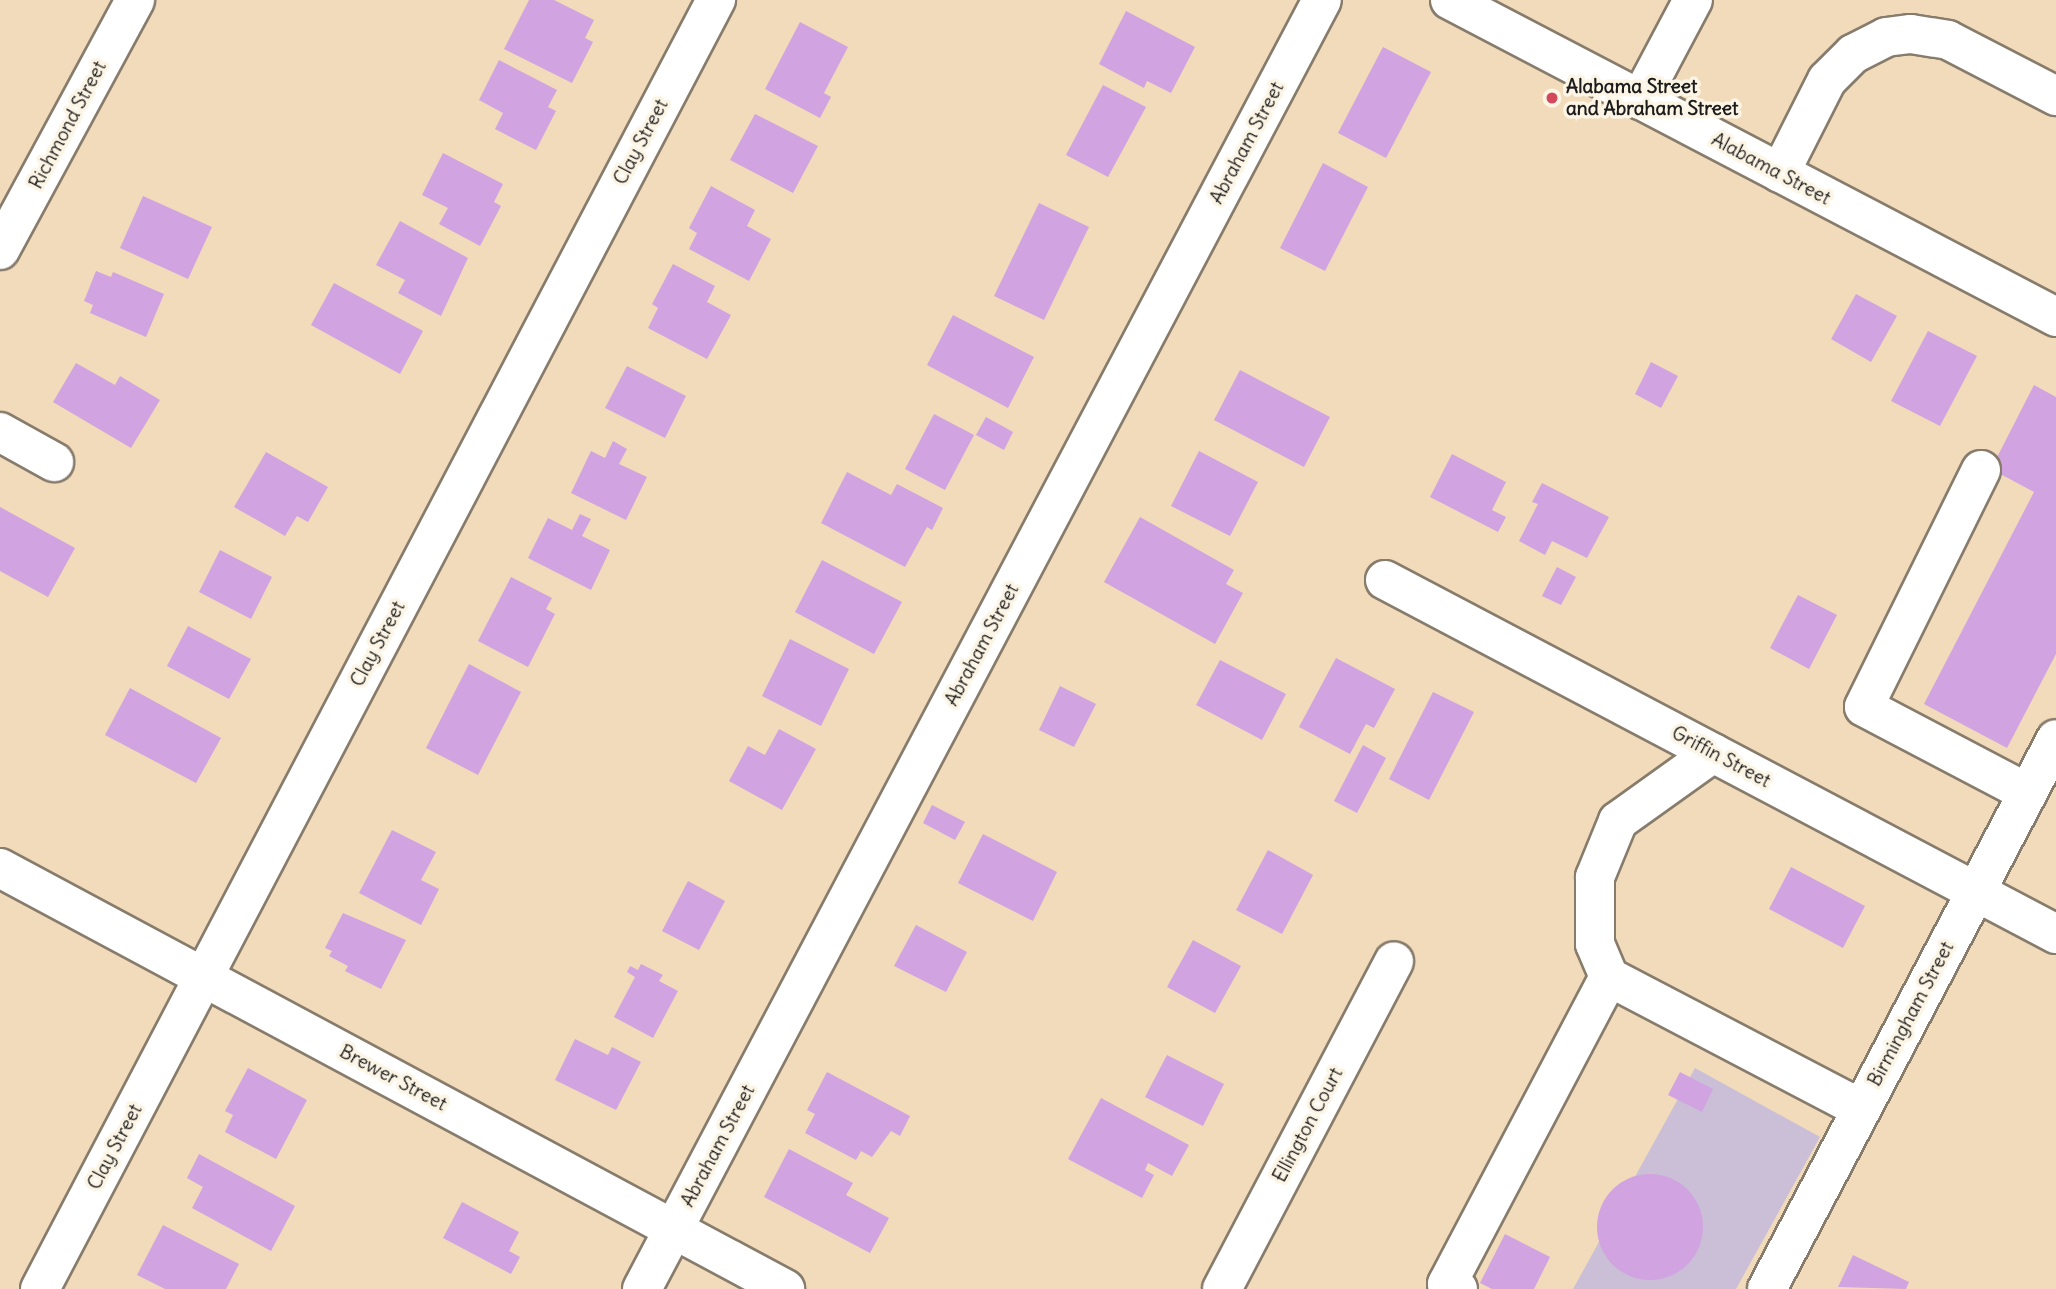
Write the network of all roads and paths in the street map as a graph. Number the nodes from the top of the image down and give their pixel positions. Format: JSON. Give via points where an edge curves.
{"nodes":[{"id":1,"x":135,"y":0,"type":"edge"},
{"id":2,"x":716,"y":0,"type":"edge"},
{"id":3,"x":1322,"y":0,"type":"edge"},
{"id":4,"x":1450,"y":0,"type":"edge"},
{"id":5,"x":1693,"y":0,"type":"edge"},
{"id":6,"x":2056,"y":96,"type":"edge"},
{"id":7,"x":1640,"y":100,"type":"junction"},
{"id":8,"x":1780,"y":173,"type":"junction"},
{"id":9,"x":0,"y":250,"type":"edge"},
{"id":10,"x":2056,"y":317,"type":"edge"},
{"id":11,"x":0,"y":432,"type":"edge"},
{"id":12,"x":54,"y":462,"type":"dead end"},
{"id":13,"x":1982,"y":470,"type":"dead end"},
{"id":14,"x":1385,"y":580,"type":"dead end"},
{"id":15,"x":2056,"y":739,"type":"edge"},
{"id":16,"x":1713,"y":753,"type":"junction"},
{"id":17,"x":2028,"y":793,"type":"junction"},
{"id":18,"x":0,"y":868,"type":"edge"},
{"id":19,"x":1976,"y":891,"type":"junction"},
{"id":20,"x":2056,"y":934,"type":"edge"},
{"id":21,"x":1394,"y":961,"type":"dead end"},
{"id":22,"x":204,"y":976,"type":"junction"},
{"id":23,"x":1609,"y":977,"type":"junction"},
{"id":24,"x":1861,"y":1109,"type":"junction"},
{"id":25,"x":674,"y":1230,"type":"junction"},
{"id":26,"x":40,"y":1289,"type":"edge"},
{"id":27,"x":642,"y":1289,"type":"edge"},
{"id":28,"x":785,"y":1289,"type":"edge"},
{"id":29,"x":1222,"y":1289,"type":"edge"},
{"id":30,"x":1458,"y":1289,"type":"edge"},
{"id":31,"x":1767,"y":1289,"type":"edge"}],
"edges":[{"from":1,"to":9,"type":"street","name":"Richmond Street"},
{"from":2,"to":22,"type":"street","name":"Clay Street"},
{"from":3,"to":25,"type":"street","name":"Abraham Street"},
{"from":4,"to":7,"type":"street","name":"Alabama Street"},
{"from":5,"to":7,"type":"street"},
{"from":6,"to":8,"type":"street","via":[[1948,40],[1911,34],[1886,37],[1853,54],[1827,80]]},
{"from":7,"to":8,"type":"street","name":"Alabama Street"},
{"from":8,"to":10,"type":"street","name":"Alabama Street"},
{"from":11,"to":12,"type":"street"},
{"from":13,"to":17,"type":"street","via":[[1864,707]]},
{"from":14,"to":16,"type":"street","name":"Griffin Street"},
{"from":15,"to":17,"type":"street","name":"Birmingham Street"},
{"from":16,"to":19,"type":"street","name":"Griffin Street"},
{"from":16,"to":23,"type":"street","via":[[1618,821],[1604,848],[1593,906],[1595,944]]},
{"from":17,"to":19,"type":"street","name":"Birmingham Street"},
{"from":18,"to":22,"type":"street","name":"Brewer Street"},
{"from":19,"to":20,"type":"street","name":"Griffin Street"},
{"from":19,"to":24,"type":"street","name":"Birmingham Street"},
{"from":21,"to":29,"type":"street","name":"Ellington Court"},
{"from":22,"to":25,"type":"street","name":"Brewer Street"},
{"from":22,"to":26,"type":"street","name":"Clay Street"},
{"from":23,"to":24,"type":"street"},
{"from":23,"to":30,"type":"street","via":[[1447,1284]]},
{"from":24,"to":31,"type":"street","name":"Birmingham Street"},
{"from":25,"to":27,"type":"street","name":"Abraham Street"},
{"from":25,"to":28,"type":"street","name":"Brewer Street"}]}
